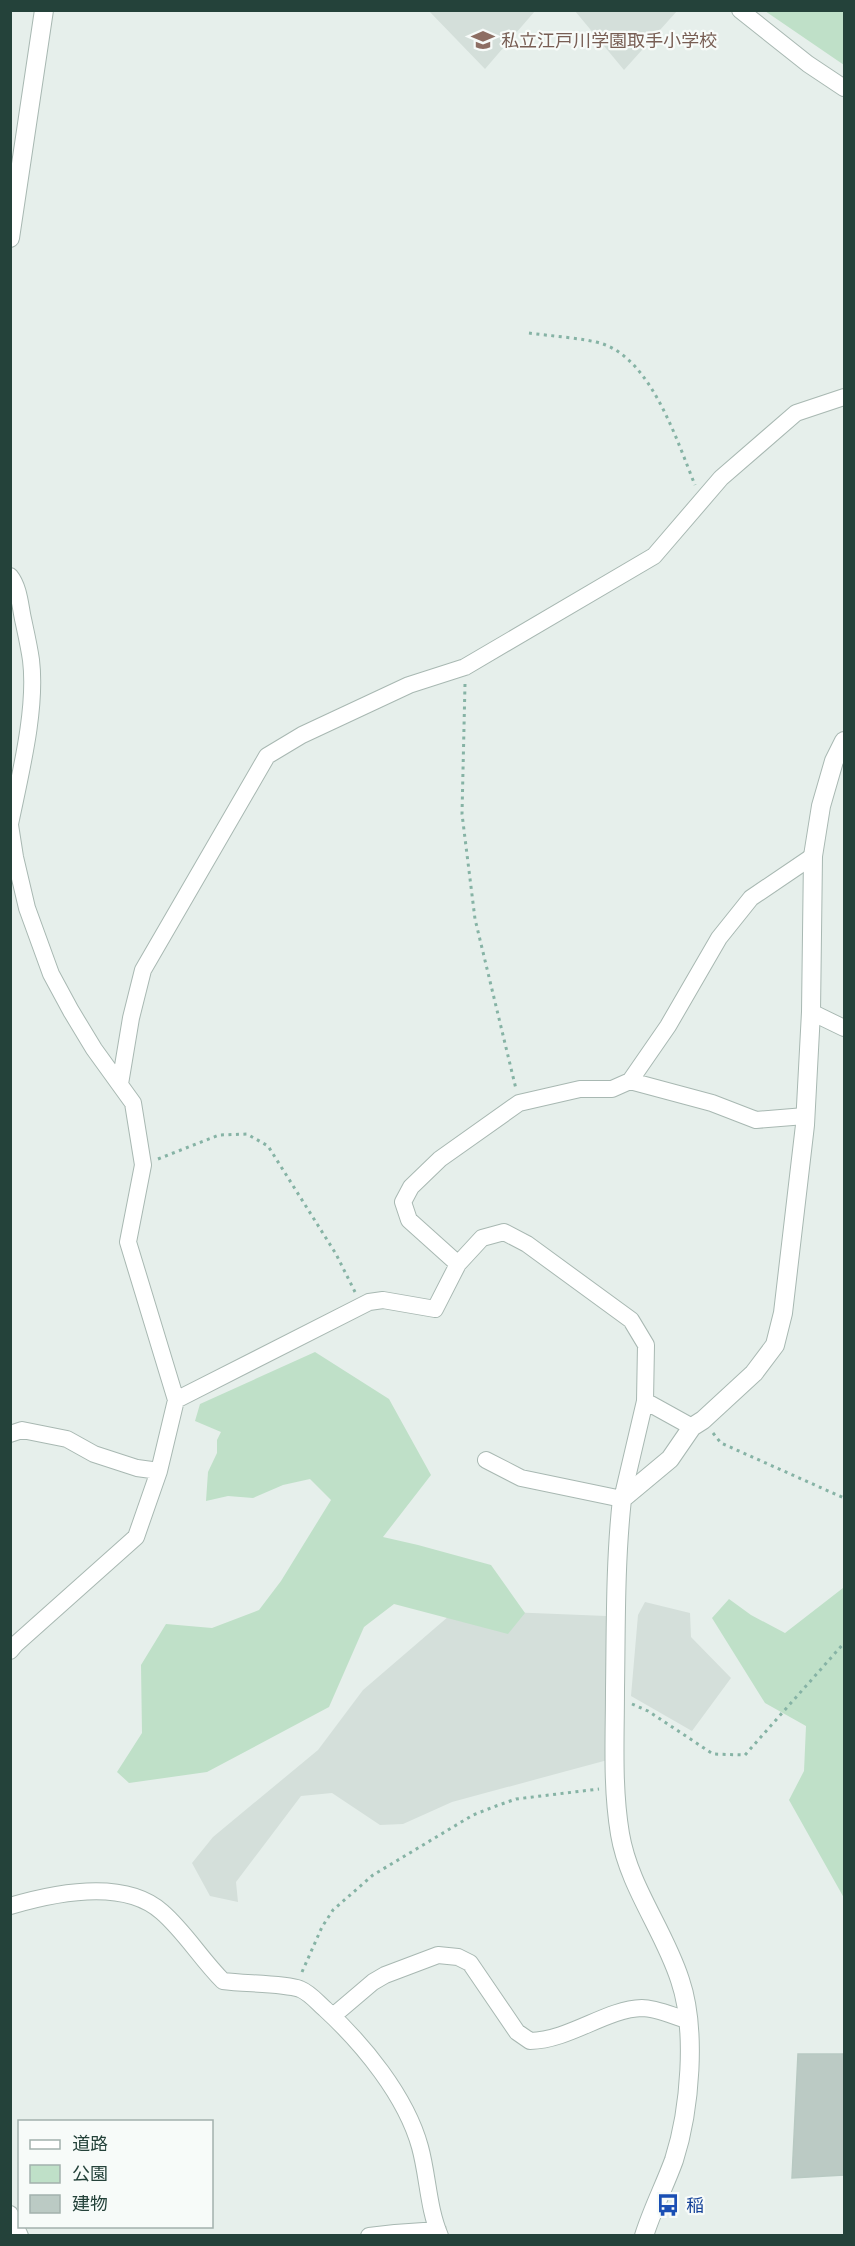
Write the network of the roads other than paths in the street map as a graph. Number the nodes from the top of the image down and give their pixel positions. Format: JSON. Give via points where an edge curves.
{"nodes":[{"id":1,"x":44,"y":10,"type":"edge"},
{"id":2,"x":740,"y":10,"type":"edge"},
{"id":3,"x":844,"y":88,"type":"edge"},
{"id":4,"x":10,"y":238,"type":"edge"},
{"id":5,"x":844,"y":397,"type":"edge"},
{"id":6,"x":10,"y":576,"type":"edge"},
{"id":7,"x":844,"y":741,"type":"edge"},
{"id":8,"x":839,"y":760,"type":"edge"},
{"id":9,"x":10,"y":824,"type":"edge"},
{"id":10,"x":813,"y":856,"type":"junction"},
{"id":11,"x":811,"y":1012,"type":"junction"},
{"id":12,"x":844,"y":1028,"type":"edge"},
{"id":13,"x":630,"y":1081,"type":"junction"},
{"id":14,"x":120,"y":1084,"type":"junction"},
{"id":15,"x":805,"y":1116,"type":"junction"},
{"id":16,"x":458,"y":1264,"type":"junction"},
{"id":17,"x":176,"y":1400,"type":"junction"},
{"id":18,"x":645,"y":1401,"type":"junction"},
{"id":19,"x":698,"y":1423,"type":"junction"},
{"id":20,"x":10,"y":1434,"type":"edge"},
{"id":21,"x":486,"y":1460,"type":"dead end"},
{"id":22,"x":159,"y":1471,"type":"junction"},
{"id":23,"x":622,"y":1499,"type":"junction"},
{"id":24,"x":10,"y":1651,"type":"edge"},
{"id":25,"x":10,"y":1906,"type":"edge"},
{"id":26,"x":333,"y":2016,"type":"junction"},
{"id":27,"x":687,"y":2020,"type":"junction"},
{"id":28,"x":10,"y":2214,"type":"edge"},
{"id":29,"x":439,"y":2233,"type":"edge"},
{"id":30,"x":395,"y":2234,"type":"edge"},
{"id":31,"x":20,"y":2235,"type":"edge"},
{"id":32,"x":369,"y":2235,"type":"edge"},
{"id":33,"x":644,"y":2235,"type":"edge"}],
"edges":[{"from":1,"to":4,"type":"street"},
{"from":2,"to":3,"type":"street"},
{"from":5,"to":14,"type":"street","via":[[796,413],[720,478],[654,556],[465,667],[409,685],[302,735],[267,756],[143,970]]},
{"from":6,"to":9,"type":"street","via":[[31,661],[32,687],[26,746]]},
{"from":7,"to":8,"type":"street"},
{"from":8,"to":10,"type":"street","via":[[821,806]]},
{"from":9,"to":14,"type":"street","via":[[27,908],[51,974],[94,1049]]},
{"from":10,"to":11,"type":"street"},
{"from":10,"to":13,"type":"street","via":[[751,898],[719,938],[668,1026]]},
{"from":11,"to":12,"type":"street"},
{"from":11,"to":15,"type":"street"},
{"from":13,"to":15,"type":"street","via":[[712,1103],[756,1120]]},
{"from":13,"to":16,"type":"street","via":[[612,1089],[580,1089],[519,1102],[440,1159],[411,1187],[403,1202],[409,1220]]},
{"from":14,"to":17,"type":"street","via":[[133,1103],[143,1165],[128,1242]]},
{"from":15,"to":19,"type":"street","via":[[783,1313],[775,1345],[754,1373]]},
{"from":16,"to":17,"type":"street","via":[[435,1310],[383,1300],[362,1305]]},
{"from":16,"to":18,"type":"street","via":[[482,1238],[504,1232],[527,1244],[631,1320],[646,1345]]},
{"from":17,"to":22,"type":"street"},
{"from":18,"to":19,"type":"street"},
{"from":18,"to":23,"type":"street"},
{"from":19,"to":23,"type":"street","via":[[670,1459]]},
{"from":20,"to":22,"type":"street","via":[[22,1430],[67,1439],[94,1454]]},
{"from":21,"to":23,"type":"street","via":[[521,1478]]},
{"from":22,"to":24,"type":"street","via":[[136,1537]]},
{"from":23,"to":27,"type":"street","via":[[616,1554],[615,1695],[615,1786],[620,1835],[641,1898],[681,1982]]},
{"from":25,"to":26,"type":"street","via":[[62,1893],[134,1896],[159,1909],[223,1981],[295,1987],[312,1996]]},
{"from":26,"to":27,"type":"street","via":[[385,1975],[438,1955],[470,1963],[517,2032],[530,2041],[562,2036],[642,2008]]},
{"from":26,"to":29,"type":"street","via":[[380,2070],[410,2122],[419,2144]]},
{"from":27,"to":33,"type":"street","via":[[690,2058],[683,2122],[674,2158]]},
{"from":28,"to":31,"type":"street"},
{"from":29,"to":30,"type":"street"},
{"from":30,"to":32,"type":"street"}]}
